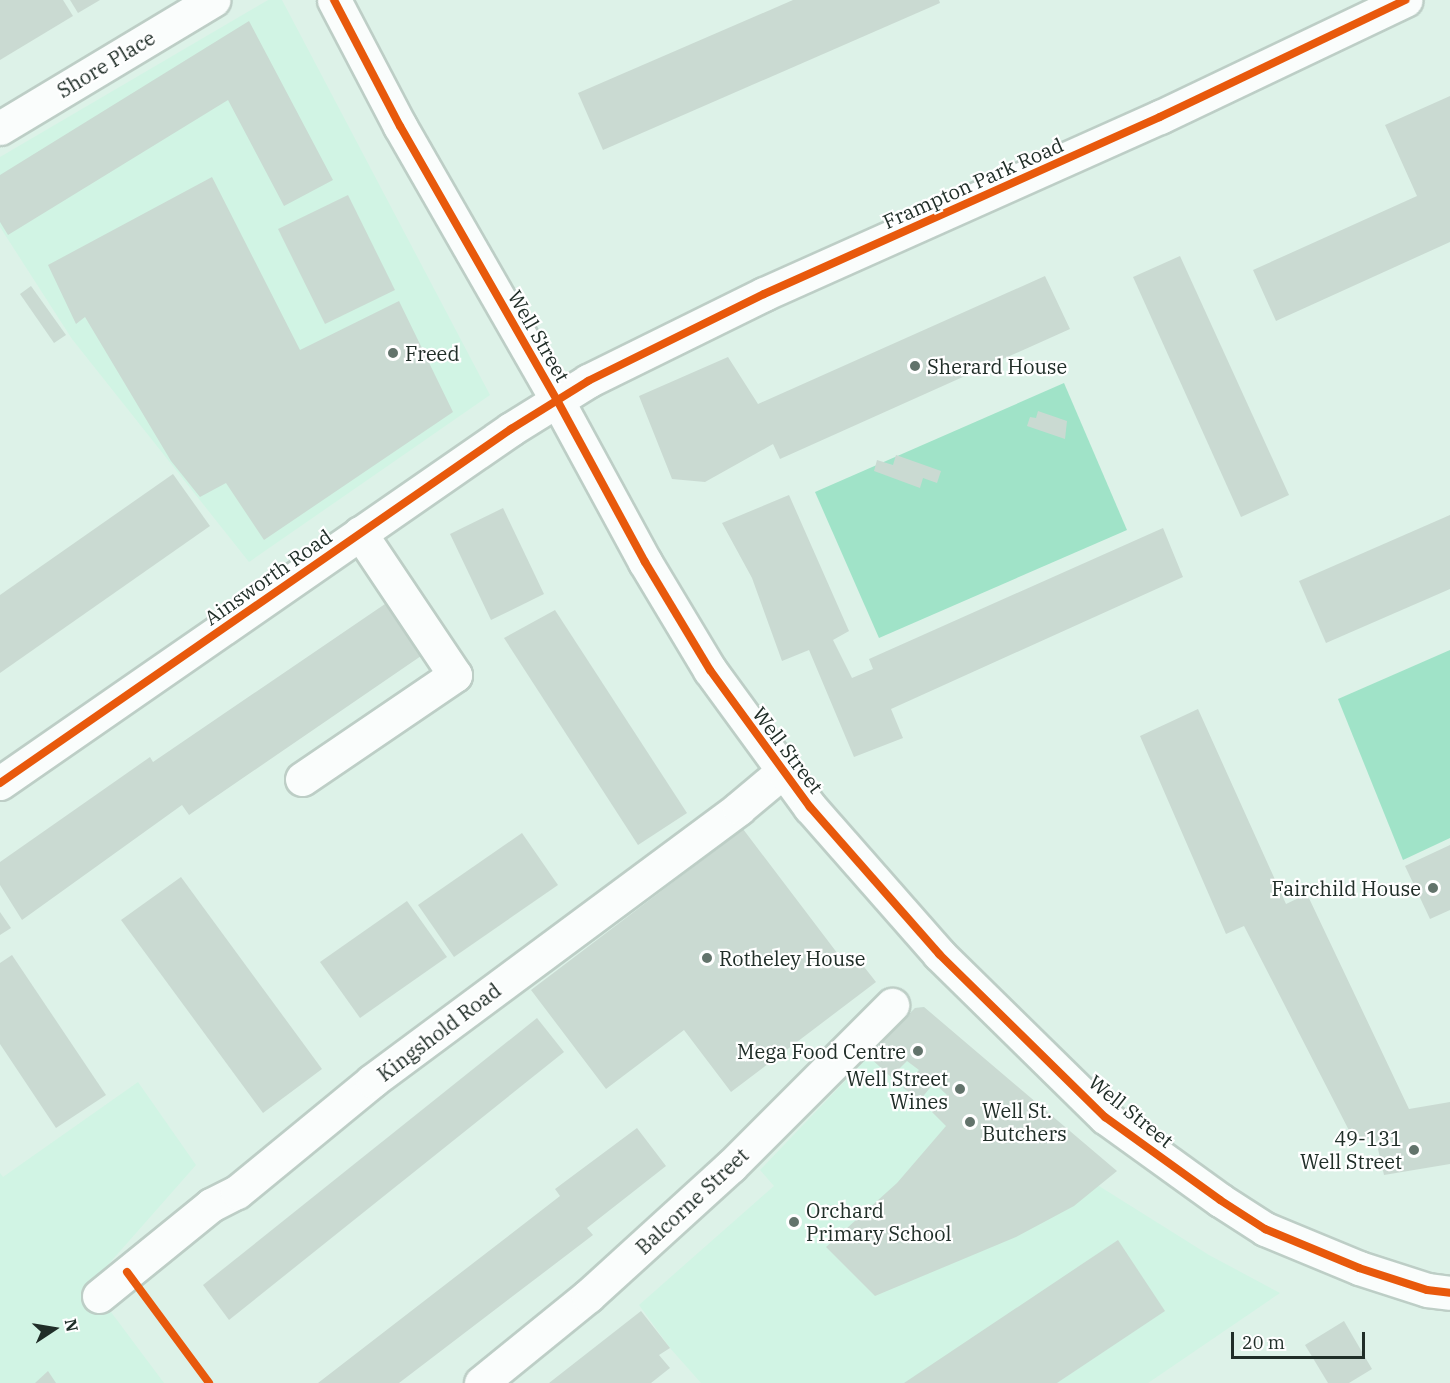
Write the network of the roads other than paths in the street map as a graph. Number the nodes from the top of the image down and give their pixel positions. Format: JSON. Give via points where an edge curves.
{"nodes":[{"id":1,"x":213,"y":0,"type":"edge"},
{"id":2,"x":334,"y":0,"type":"edge"},
{"id":3,"x":1405,"y":0,"type":"edge"},
{"id":4,"x":0,"y":128,"type":"edge"},
{"id":5,"x":557,"y":400,"type":"junction"},
{"id":6,"x":360,"y":533,"type":"junction"},
{"id":7,"x":782,"y":772,"type":"junction"},
{"id":8,"x":302,"y":779,"type":"dead end"},
{"id":9,"x":0,"y":783,"type":"edge"},
{"id":10,"x":892,"y":1005,"type":"dead end"},
{"id":11,"x":1450,"y":1293,"type":"edge"},
{"id":12,"x":99,"y":1296,"type":"dead end"},
{"id":13,"x":480,"y":1383,"type":"edge"}],
"edges":[{"from":1,"to":4,"type":"street","name":"Shore Place"},
{"from":2,"to":5,"type":"street","name":"Well Street","via":[[400,126]]},
{"from":3,"to":5,"type":"street","name":"Frampton Park Road","via":[[1160,117],[764,294],[624,362]]},
{"from":5,"to":6,"type":"street","name":"Ainsworth Road"},
{"from":5,"to":7,"type":"street","name":"Well Street","via":[[651,572],[710,670]]},
{"from":6,"to":8,"type":"street","via":[[455,675]]},
{"from":6,"to":9,"type":"street","name":"Ainsworth Road"},
{"from":7,"to":11,"type":"street","name":"Well Street","via":[[939,954],[1105,1117],[1265,1228],[1359,1268],[1427,1290]]},
{"from":7,"to":12,"type":"street","name":"Kingshold Road","via":[[372,1081],[237,1192],[211,1205]]},
{"from":10,"to":13,"type":"street","name":"Balcorne Street","via":[[731,1166],[588,1296]]}]}
